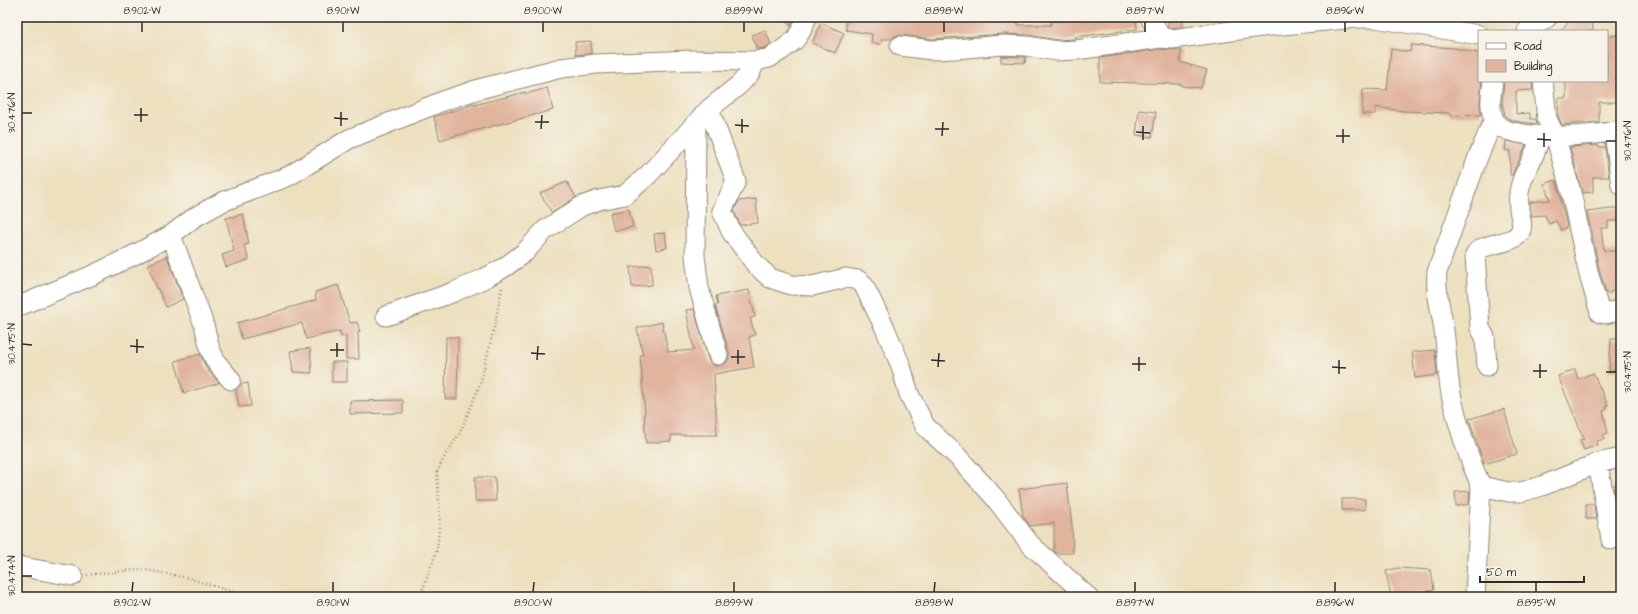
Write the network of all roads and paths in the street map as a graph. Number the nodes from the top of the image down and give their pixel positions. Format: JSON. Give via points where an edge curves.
{"nodes":[{"id":1,"x":807,"y":17,"type":"edge"},
{"id":2,"x":1150,"y":17,"type":"edge"},
{"id":3,"x":1478,"y":35,"type":"edge"},
{"id":4,"x":1161,"y":38,"type":"junction"},
{"id":5,"x":900,"y":46,"type":"dead end"},
{"id":6,"x":756,"y":61,"type":"junction"},
{"id":7,"x":1493,"y":82,"type":"edge"},
{"id":8,"x":1543,"y":82,"type":"edge"},
{"id":9,"x":709,"y":109,"type":"junction"},
{"id":10,"x":1494,"y":119,"type":"junction"},
{"id":11,"x":696,"y":124,"type":"junction"},
{"id":12,"x":1618,"y":130,"type":"edge"},
{"id":13,"x":1547,"y":136,"type":"junction"},
{"id":14,"x":1621,"y":185,"type":"edge"},
{"id":15,"x":171,"y":235,"type":"junction"},
{"id":16,"x":505,"y":267,"type":"junction"},
{"id":17,"x":17,"y":307,"type":"edge"},
{"id":18,"x":1621,"y":309,"type":"edge"},
{"id":19,"x":386,"y":316,"type":"dead end"},
{"id":20,"x":718,"y":355,"type":"dead end"},
{"id":21,"x":1487,"y":366,"type":"dead end"},
{"id":22,"x":231,"y":380,"type":"dead end"},
{"id":23,"x":1621,"y":458,"type":"edge"},
{"id":24,"x":1598,"y":463,"type":"junction"},
{"id":25,"x":1481,"y":486,"type":"junction"},
{"id":26,"x":1611,"y":540,"type":"dead end"},
{"id":27,"x":17,"y":566,"type":"edge"},
{"id":28,"x":73,"y":576,"type":"joint"},
{"id":29,"x":248,"y":597,"type":"edge"},
{"id":30,"x":420,"y":597,"type":"edge"},
{"id":31,"x":1088,"y":597,"type":"edge"},
{"id":32,"x":1475,"y":597,"type":"edge"}],
"edges":[{"from":1,"to":6,"type":"street","via":[[795,40],[770,58]]},
{"from":2,"to":4,"type":"street"},
{"from":3,"to":4,"type":"street","via":[[1375,18],[1357,18],[1261,26],[1184,38]]},
{"from":4,"to":5,"type":"street","via":[[1070,50],[1003,45],[932,50]]},
{"from":6,"to":9,"type":"street","via":[[750,73]]},
{"from":6,"to":15,"type":"street","via":[[693,60],[589,65],[561,68],[479,89],[349,139],[289,176],[222,202],[195,217]]},
{"from":7,"to":10,"type":"street","via":[[1491,106]]},
{"from":8,"to":13,"type":"street"},
{"from":9,"to":11,"type":"street"},
{"from":9,"to":31,"type":"street","via":[[736,180],[722,211],[731,231],[751,259],[770,278],[791,285],[812,286],[846,278],[858,280],[863,284],[884,326],[901,366],[909,394],[925,426],[979,480],[1030,544]]},
{"from":10,"to":13,"type":"street","via":[[1499,126],[1518,134]]},
{"from":10,"to":25,"type":"street","via":[[1437,272],[1436,287],[1452,400]]},
{"from":11,"to":16,"type":"street","via":[[649,174],[624,195],[582,206],[544,230],[525,252]]},
{"from":11,"to":20,"type":"street","via":[[696,256],[699,288]]},
{"from":12,"to":13,"type":"street","via":[[1575,136]]},
{"from":12,"to":14,"type":"street"},
{"from":13,"to":18,"type":"street","via":[[1577,212],[1588,271],[1600,313],[1606,314]]},
{"from":13,"to":21,"type":"street","via":[[1538,148],[1518,194],[1522,221],[1519,234],[1508,241],[1482,248],[1474,255],[1480,328],[1485,337]]},
{"from":15,"to":17,"type":"street","via":[[93,275]]},
{"from":15,"to":22,"type":"street","via":[[204,325],[210,349],[216,362]]},
{"from":16,"to":19,"type":"street","via":[[454,292]]},
{"from":16,"to":30,"type":"path","via":[[495,324],[480,384],[460,433],[437,472],[440,518],[436,550]]},
{"from":23,"to":24,"type":"street"},
{"from":24,"to":25,"type":"street","via":[[1521,492]]},
{"from":24,"to":26,"type":"street"},
{"from":25,"to":32,"type":"street"},
{"from":27,"to":28,"type":"street"},
{"from":28,"to":29,"type":"path","via":[[141,569],[188,578]]}]}
